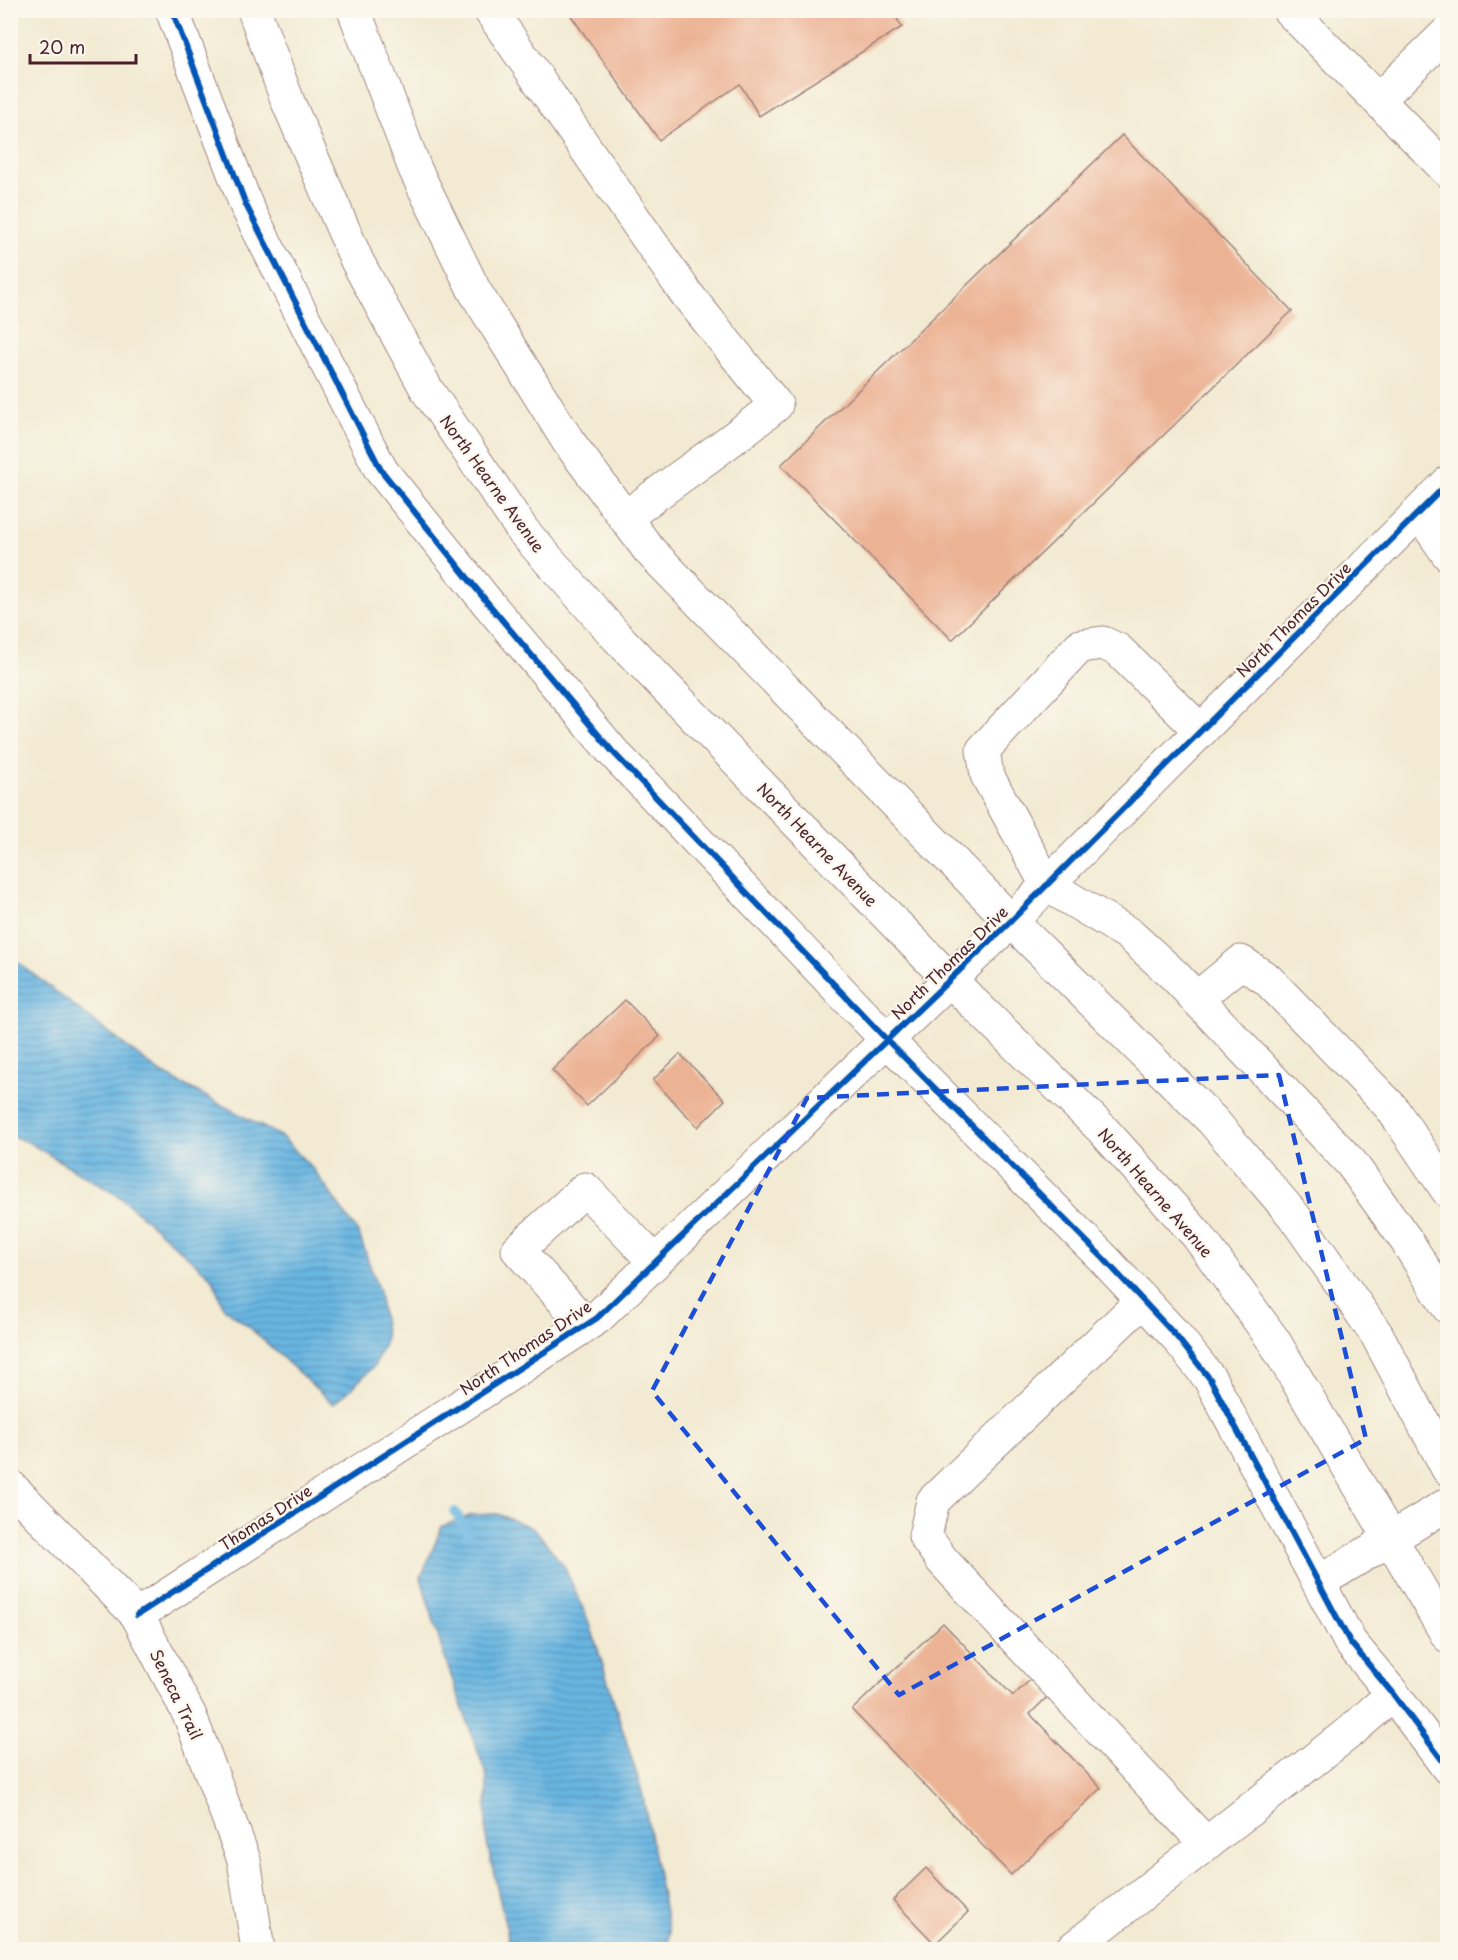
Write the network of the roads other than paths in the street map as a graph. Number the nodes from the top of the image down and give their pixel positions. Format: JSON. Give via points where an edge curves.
{"nodes":[{"id":1,"x":172,"y":10,"type":"edge"},
{"id":2,"x":254,"y":10,"type":"edge"},
{"id":3,"x":490,"y":10,"type":"edge"},
{"id":4,"x":1289,"y":10,"type":"edge"},
{"id":5,"x":355,"y":11,"type":"edge"},
{"id":6,"x":1448,"y":32,"type":"edge"},
{"id":7,"x":1378,"y":100,"type":"junction"},
{"id":8,"x":1448,"y":171,"type":"edge"},
{"id":9,"x":1448,"y":483,"type":"edge"},
{"id":10,"x":1419,"y":512,"type":"junction"},
{"id":11,"x":625,"y":518,"type":"junction"},
{"id":12,"x":1448,"y":554,"type":"edge"},
{"id":13,"x":1202,"y":730,"type":"junction"},
{"id":14,"x":1047,"y":885,"type":"junction"},
{"id":15,"x":1011,"y":921,"type":"junction"},
{"id":16,"x":950,"y":980,"type":"junction"},
{"id":17,"x":1196,"y":999,"type":"junction"},
{"id":18,"x":887,"y":1040,"type":"junction"},
{"id":19,"x":1448,"y":1191,"type":"edge"},
{"id":20,"x":655,"y":1262,"type":"junction"},
{"id":21,"x":1142,"y":1300,"type":"junction"},
{"id":22,"x":1448,"y":1307,"type":"edge"},
{"id":23,"x":586,"y":1325,"type":"junction"},
{"id":24,"x":407,"y":1441,"type":"joint"},
{"id":25,"x":1448,"y":1469,"type":"edge"},
{"id":26,"x":10,"y":1486,"type":"edge"},
{"id":27,"x":1448,"y":1504,"type":"edge"},
{"id":28,"x":1390,"y":1539,"type":"junction"},
{"id":29,"x":1319,"y":1582,"type":"junction"},
{"id":30,"x":137,"y":1615,"type":"junction"},
{"id":31,"x":1448,"y":1636,"type":"edge"},
{"id":32,"x":1393,"y":1694,"type":"junction"},
{"id":33,"x":1448,"y":1768,"type":"edge"},
{"id":34,"x":1206,"y":1845,"type":"junction"},
{"id":35,"x":258,"y":1950,"type":"edge"},
{"id":36,"x":1071,"y":1950,"type":"edge"}],
"edges":[{"from":1,"to":18,"type":"street","via":[[246,206],[381,470],[612,751]]},
{"from":2,"to":16,"type":"street","name":"North Hearne Avenue","via":[[288,102],[357,261],[427,390],[523,531],[617,637]]},
{"from":3,"to":11,"type":"street","via":[[685,292],[776,405]]},
{"from":4,"to":7,"type":"street"},
{"from":5,"to":11,"type":"street","via":[[415,169],[474,290],[568,441]]},
{"from":6,"to":7,"type":"street"},
{"from":7,"to":8,"type":"street"},
{"from":9,"to":10,"type":"street","name":"North Thomas Drive"},
{"from":10,"to":12,"type":"street"},
{"from":10,"to":13,"type":"street","name":"North Thomas Drive"},
{"from":11,"to":15,"type":"street","via":[[649,550]]},
{"from":13,"to":14,"type":"street","name":"North Thomas Drive"},
{"from":13,"to":14,"type":"street","via":[[1118,650],[1103,643],[1080,646],[983,750],[987,775]]},
{"from":14,"to":15,"type":"street","name":"North Thomas Drive"},
{"from":14,"to":17,"type":"street","via":[[1129,934]]},
{"from":15,"to":16,"type":"street","name":"North Thomas Drive"},
{"from":15,"to":25,"type":"street","via":[[1212,1120],[1294,1216],[1377,1335]]},
{"from":16,"to":18,"type":"street","name":"North Thomas Drive"},
{"from":16,"to":28,"type":"street","name":"North Hearne Avenue","via":[[1102,1129],[1198,1236],[1274,1341]]},
{"from":17,"to":19,"type":"street","via":[[1241,962],[1267,979],[1391,1107]]},
{"from":17,"to":22,"type":"street","via":[[1351,1163]]},
{"from":18,"to":20,"type":"street","name":"North Thomas Drive"},
{"from":18,"to":21,"type":"street"},
{"from":20,"to":23,"type":"street","name":"North Thomas Drive"},
{"from":20,"to":23,"type":"street","via":[[585,1188],[518,1250]]},
{"from":21,"to":29,"type":"street","via":[[1210,1379]]},
{"from":21,"to":34,"type":"street","via":[[933,1501],[926,1536],[942,1560]]},
{"from":23,"to":24,"type":"street","name":"North Thomas Drive"},
{"from":24,"to":30,"type":"street","name":"Thomas Drive"},
{"from":26,"to":30,"type":"street","name":"Seneca Trail"},
{"from":27,"to":28,"type":"street"},
{"from":28,"to":29,"type":"street"},
{"from":28,"to":31,"type":"street","name":"North Hearne Avenue"},
{"from":29,"to":32,"type":"street","via":[[1350,1642]]},
{"from":30,"to":35,"type":"street","name":"Seneca Trail","via":[[190,1716],[244,1860]]},
{"from":32,"to":33,"type":"street"},
{"from":32,"to":34,"type":"street"},
{"from":34,"to":36,"type":"street"}]}
